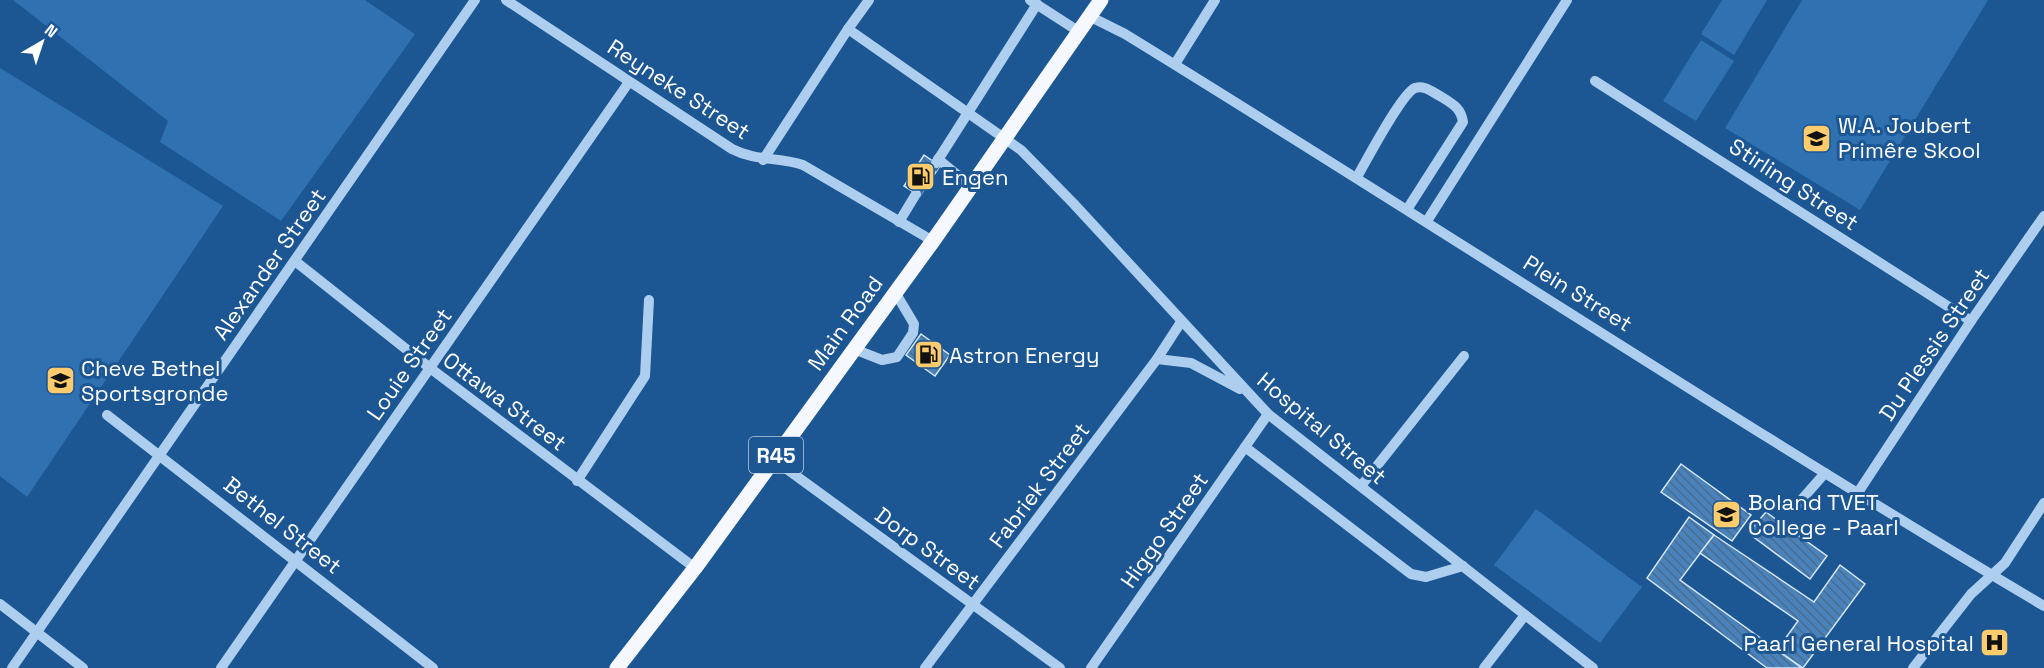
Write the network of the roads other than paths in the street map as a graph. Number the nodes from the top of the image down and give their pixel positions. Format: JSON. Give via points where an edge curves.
{"nodes":[{"id":1,"x":475,"y":0,"type":"edge"},
{"id":2,"x":506,"y":0,"type":"edge"},
{"id":3,"x":869,"y":0,"type":"edge"},
{"id":4,"x":1101,"y":0,"type":"edge"},
{"id":5,"x":1215,"y":0,"type":"edge"},
{"id":6,"x":1567,"y":0,"type":"edge"},
{"id":7,"x":1034,"y":2,"type":"edge"},
{"id":8,"x":1089,"y":16,"type":"junction"},
{"id":9,"x":848,"y":29,"type":"junction"},
{"id":10,"x":1078,"y":31,"type":"junction"},
{"id":11,"x":1175,"y":64,"type":"junction"},
{"id":12,"x":1595,"y":81,"type":"dead end"},
{"id":13,"x":630,"y":82,"type":"junction"},
{"id":14,"x":966,"y":112,"type":"junction"},
{"id":15,"x":1004,"y":137,"type":"junction"},
{"id":16,"x":764,"y":160,"type":"junction"},
{"id":17,"x":1357,"y":177,"type":"junction"},
{"id":18,"x":970,"y":186,"type":"junction"},
{"id":19,"x":916,"y":194,"type":"tunnel mouth"},
{"id":20,"x":1408,"y":208,"type":"junction"},
{"id":21,"x":1427,"y":221,"type":"junction"},
{"id":22,"x":899,"y":222,"type":"junction"},
{"id":23,"x":2042,"y":223,"type":"edge"},
{"id":24,"x":933,"y":241,"type":"junction"},
{"id":25,"x":295,"y":261,"type":"junction"},
{"id":26,"x":895,"y":292,"type":"junction"},
{"id":27,"x":649,"y":300,"type":"dead end"},
{"id":28,"x":1971,"y":321,"type":"junction"},
{"id":29,"x":1181,"y":322,"type":"junction"},
{"id":30,"x":854,"y":349,"type":"junction"},
{"id":31,"x":1464,"y":356,"type":"dead end"},
{"id":32,"x":1157,"y":359,"type":"junction"},
{"id":33,"x":430,"y":368,"type":"junction"},
{"id":34,"x":1248,"y":393,"type":"junction"},
{"id":35,"x":1268,"y":414,"type":"junction"},
{"id":36,"x":107,"y":415,"type":"dead end"},
{"id":37,"x":1245,"y":447,"type":"junction"},
{"id":38,"x":160,"y":454,"type":"junction"},
{"id":39,"x":773,"y":459,"type":"junction"},
{"id":40,"x":1825,"y":473,"type":"junction"},
{"id":41,"x":577,"y":481,"type":"junction"},
{"id":42,"x":1361,"y":486,"type":"junction"},
{"id":43,"x":1857,"y":494,"type":"junction"},
{"id":44,"x":2044,"y":502,"type":"edge"},
{"id":45,"x":1796,"y":506,"type":"dead end"},
{"id":46,"x":296,"y":559,"type":"junction"},
{"id":47,"x":1463,"y":566,"type":"junction"},
{"id":48,"x":695,"y":568,"type":"junction"},
{"id":49,"x":1992,"y":575,"type":"junction"},
{"id":50,"x":0,"y":604,"type":"edge"},
{"id":51,"x":973,"y":606,"type":"junction"},
{"id":52,"x":2044,"y":606,"type":"edge"},
{"id":53,"x":1525,"y":615,"type":"junction"},
{"id":54,"x":38,"y":633,"type":"junction"},
{"id":55,"x":12,"y":668,"type":"edge"},
{"id":56,"x":83,"y":668,"type":"edge"},
{"id":57,"x":221,"y":668,"type":"edge"},
{"id":58,"x":433,"y":668,"type":"edge"},
{"id":59,"x":617,"y":668,"type":"edge"},
{"id":60,"x":925,"y":668,"type":"edge"},
{"id":61,"x":1060,"y":668,"type":"edge"},
{"id":62,"x":1091,"y":668,"type":"edge"},
{"id":63,"x":1484,"y":668,"type":"edge"},
{"id":64,"x":1593,"y":668,"type":"edge"},
{"id":65,"x":1913,"y":668,"type":"edge"}],
"edges":[{"from":1,"to":25,"type":"street","name":"Alexander Street"},
{"from":2,"to":13,"type":"street","name":"Reyneke Street"},
{"from":3,"to":9,"type":"street"},
{"from":4,"to":8,"type":"main road","name":"Main Road","number":"R45"},
{"from":5,"to":11,"type":"street"},
{"from":6,"to":21,"type":"street"},
{"from":7,"to":10,"type":"street"},
{"from":7,"to":14,"type":"street"},
{"from":8,"to":10,"type":"main road","name":"Main Road","number":"R45"},
{"from":8,"to":11,"type":"street","name":"Plein Street"},
{"from":9,"to":14,"type":"street","name":"Hospital Street"},
{"from":9,"to":16,"type":"street"},
{"from":10,"to":15,"type":"main road","name":"Main Road","number":"R45"},
{"from":11,"to":17,"type":"street","name":"Plein Street"},
{"from":12,"to":28,"type":"street","name":"Stirling Street"},
{"from":13,"to":16,"type":"street","name":"Reyneke Street","via":[[732,149]]},
{"from":13,"to":33,"type":"street","name":"Louie Street"},
{"from":14,"to":15,"type":"street","name":"Hospital Street"},
{"from":14,"to":18,"type":"street","via":[[937,161]]},
{"from":15,"to":18,"type":"main road","name":"Main Road","number":"R45"},
{"from":15,"to":29,"type":"street","name":"Hospital Street","via":[[1073,203]]},
{"from":16,"to":22,"type":"street","name":"Reyneke Street","via":[[803,165]]},
{"from":17,"to":20,"type":"street","name":"Plein Street"},
{"from":17,"to":20,"type":"street","via":[[1414,88],[1424,87],[1455,105],[1462,112],[1463,122]]},
{"from":18,"to":24,"type":"main road","name":"Main Road","number":"R45"},
{"from":19,"to":22,"type":"street"},
{"from":20,"to":21,"type":"street","name":"Plein Street"},
{"from":21,"to":40,"type":"street","name":"Plein Street"},
{"from":22,"to":24,"type":"street","name":"Reyneke Street"},
{"from":23,"to":28,"type":"street","name":"Du Plessis Street"},
{"from":24,"to":26,"type":"main road","name":"Main Road","number":"R45"},
{"from":25,"to":33,"type":"street","name":"Ottawa Street"},
{"from":25,"to":38,"type":"street","name":"Alexander Street"},
{"from":26,"to":30,"type":"main road","name":"Main Road","number":"R45"},
{"from":26,"to":30,"type":"street","via":[[914,324],[913,333],[897,357],[882,360]]},
{"from":27,"to":41,"type":"street","via":[[642,384]]},
{"from":28,"to":43,"type":"street","name":"Du Plessis Street"},
{"from":29,"to":32,"type":"street","name":"Fabriek Street"},
{"from":29,"to":34,"type":"street","name":"Hospital Street"},
{"from":30,"to":39,"type":"main road","name":"Main Road","number":"R45"},
{"from":31,"to":42,"type":"street"},
{"from":32,"to":34,"type":"street","via":[[1191,363]]},
{"from":32,"to":51,"type":"street","name":"Fabriek Street"},
{"from":33,"to":41,"type":"street","name":"Ottawa Street"},
{"from":33,"to":46,"type":"street","name":"Louie Street"},
{"from":34,"to":35,"type":"street","name":"Hospital Street"},
{"from":35,"to":37,"type":"street","name":"Higgo Street"},
{"from":35,"to":42,"type":"street","name":"Hospital Street"},
{"from":36,"to":38,"type":"street","name":"Bethel Street"},
{"from":37,"to":47,"type":"street","via":[[1411,574],[1426,577]]},
{"from":37,"to":62,"type":"street","name":"Higgo Street"},
{"from":38,"to":46,"type":"street","name":"Bethel Street"},
{"from":38,"to":54,"type":"street","name":"Alexander Street"},
{"from":39,"to":48,"type":"main road","name":"Main Road","number":"R45"},
{"from":39,"to":51,"type":"street","name":"Dorp Street"},
{"from":40,"to":43,"type":"street","name":"Plein Street"},
{"from":40,"to":45,"type":"street"},
{"from":41,"to":48,"type":"street","name":"Ottawa Street"},
{"from":42,"to":47,"type":"street","name":"Hospital Street"},
{"from":43,"to":49,"type":"street","name":"Plein Street"},
{"from":44,"to":49,"type":"street","via":[[2005,563]]},
{"from":46,"to":57,"type":"street","name":"Louie Street"},
{"from":46,"to":58,"type":"street","name":"Bethel Street"},
{"from":47,"to":53,"type":"street","name":"Hospital Street"},
{"from":48,"to":59,"type":"main road","name":"Main Road","number":"R45"},
{"from":49,"to":52,"type":"street","name":"Plein Street"},
{"from":49,"to":65,"type":"street","via":[[1971,594]]},
{"from":50,"to":54,"type":"street"},
{"from":51,"to":60,"type":"street","name":"Fabriek Street"},
{"from":51,"to":61,"type":"street","name":"Dorp Street"},
{"from":53,"to":63,"type":"street"},
{"from":53,"to":64,"type":"street","name":"Hospital Street"},
{"from":54,"to":55,"type":"street","name":"Alexander Street"},
{"from":54,"to":56,"type":"street"}]}
